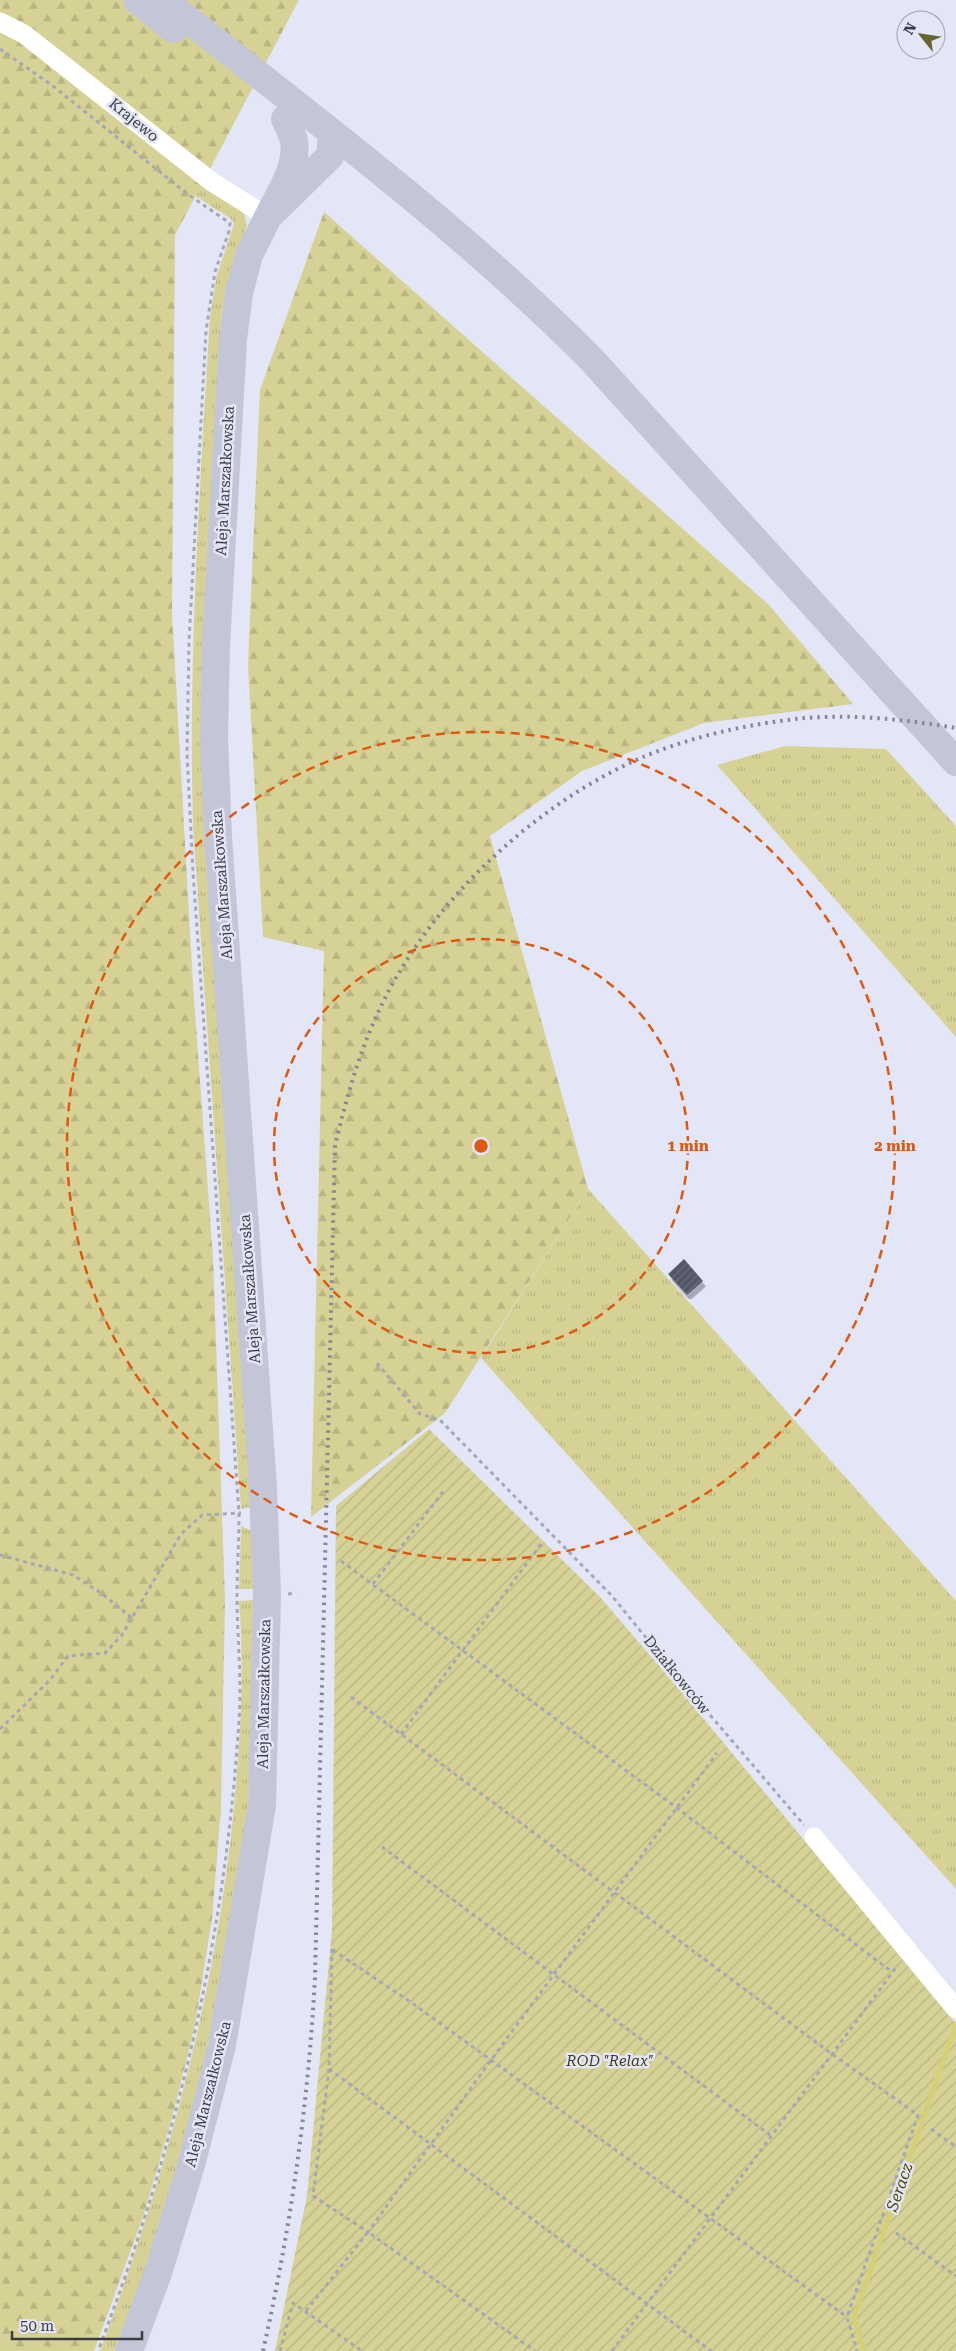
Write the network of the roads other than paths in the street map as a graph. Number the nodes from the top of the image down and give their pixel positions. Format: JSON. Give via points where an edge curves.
{"nodes":[{"id":1,"x":137,"y":0,"type":"edge"},
{"id":2,"x":163,"y":0,"type":"edge"},
{"id":3,"x":0,"y":22,"type":"edge"},
{"id":4,"x":285,"y":119,"type":"junction"},
{"id":5,"x":326,"y":144,"type":"junction"},
{"id":6,"x":290,"y":171,"type":"junction"},
{"id":7,"x":268,"y":217,"type":"junction"},
{"id":8,"x":956,"y":762,"type":"edge"},
{"id":9,"x":814,"y":1836,"type":"road end"},
{"id":10,"x":956,"y":2009,"type":"edge"},
{"id":11,"x":129,"y":2351,"type":"edge"}],
"edges":[{"from":1,"to":4,"type":"main road"},
{"from":2,"to":5,"type":"main road"},
{"from":3,"to":7,"type":"street","name":"Krajewo","via":[[24,34],[212,182]]},
{"from":4,"to":5,"type":"main road"},
{"from":4,"to":6,"type":"main road","name":"Aleja Marszałkowska","via":[[294,140]]},
{"from":5,"to":6,"type":"main road","name":"Aleja Marszałkowska","via":[[302,154]]},
{"from":5,"to":7,"type":"main road","name":"Aleja Marszałkowska"},
{"from":5,"to":8,"type":"main road","via":[[491,265],[561,328]]},
{"from":6,"to":7,"type":"main road","name":"Aleja Marszałkowska"},
{"from":7,"to":11,"type":"main road","name":"Aleja Marszałkowska","via":[[249,255],[239,293],[233,339],[214,738],[252,1512],[267,1595],[262,1805],[222,2046],[191,2165],[158,2273]]},
{"from":9,"to":10,"type":"street"}]}
